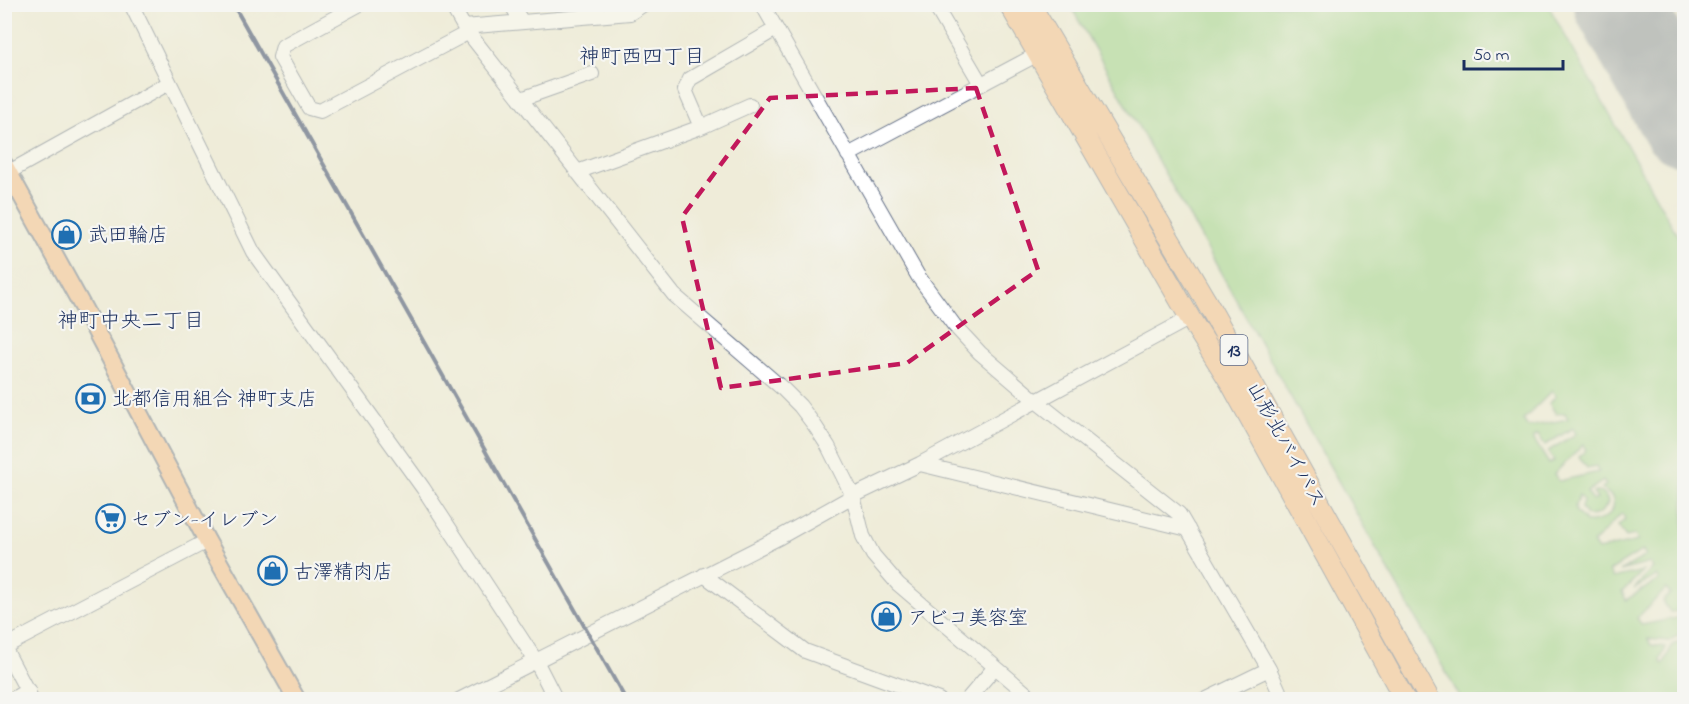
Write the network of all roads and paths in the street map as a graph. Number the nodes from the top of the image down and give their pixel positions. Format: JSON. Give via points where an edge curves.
{"nodes":[{"id":1,"x":130,"y":4,"type":"edge"},
{"id":2,"x":360,"y":4,"type":"edge"},
{"id":3,"x":451,"y":4,"type":"edge"},
{"id":4,"x":511,"y":4,"type":"edge"},
{"id":5,"x":644,"y":4,"type":"edge"},
{"id":6,"x":762,"y":4,"type":"edge"},
{"id":7,"x":934,"y":4,"type":"edge"},
{"id":8,"x":1009,"y":4,"type":"edge"},
{"id":9,"x":1030,"y":4,"type":"edge"},
{"id":10,"x":594,"y":10,"type":"edge"},
{"id":11,"x":522,"y":22,"type":"junction"},
{"id":12,"x":776,"y":29,"type":"junction"},
{"id":13,"x":467,"y":30,"type":"junction"},
{"id":14,"x":1038,"y":54,"type":"junction"},
{"id":15,"x":592,"y":74,"type":"dead end"},
{"id":16,"x":169,"y":83,"type":"junction"},
{"id":17,"x":981,"y":84,"type":"junction"},
{"id":18,"x":520,"y":99,"type":"junction"},
{"id":19,"x":750,"y":105,"type":"dead end"},
{"id":20,"x":701,"y":128,"type":"junction"},
{"id":21,"x":848,"y":155,"type":"junction"},
{"id":22,"x":7,"y":168,"type":"edge"},
{"id":23,"x":578,"y":172,"type":"junction"},
{"id":24,"x":1190,"y":318,"type":"junction"},
{"id":25,"x":1036,"y":401,"type":"junction"},
{"id":26,"x":920,"y":464,"type":"junction"},
{"id":27,"x":853,"y":496,"type":"junction"},
{"id":28,"x":1188,"y":529,"type":"junction"},
{"id":29,"x":207,"y":541,"type":"junction"},
{"id":30,"x":704,"y":575,"type":"junction"},
{"id":31,"x":4,"y":647,"type":"edge"},
{"id":32,"x":536,"y":661,"type":"junction"},
{"id":33,"x":995,"y":667,"type":"junction"},
{"id":34,"x":1269,"y":669,"type":"junction"},
{"id":35,"x":30,"y":695,"type":"edge"},
{"id":36,"x":11,"y":699,"type":"edge"},
{"id":37,"x":297,"y":699,"type":"edge"},
{"id":38,"x":459,"y":699,"type":"edge"},
{"id":39,"x":556,"y":699,"type":"edge"},
{"id":40,"x":939,"y":699,"type":"edge"},
{"id":41,"x":967,"y":699,"type":"edge"},
{"id":42,"x":1034,"y":699,"type":"edge"},
{"id":43,"x":1205,"y":699,"type":"edge"},
{"id":44,"x":1283,"y":699,"type":"edge"},
{"id":45,"x":1405,"y":699,"type":"edge"},
{"id":46,"x":1430,"y":699,"type":"edge"}],
"edges":[{"from":1,"to":16,"type":"street"},
{"from":2,"to":13,"type":"street","via":[[283,46],[280,57],[309,108],[320,111]]},
{"from":3,"to":13,"type":"street"},
{"from":4,"to":11,"type":"street"},
{"from":5,"to":10,"type":"street","via":[[630,13]]},
{"from":6,"to":12,"type":"street"},
{"from":7,"to":17,"type":"street"},
{"from":8,"to":14,"type":"highway","name":"山形北バイパス","number":"13"},
{"from":9,"to":46,"type":"highway","name":"山形北バイパス","number":"13","via":[[1205,298]]},
{"from":10,"to":11,"type":"street"},
{"from":11,"to":13,"type":"street"},
{"from":12,"to":20,"type":"street","via":[[690,80],[685,90]]},
{"from":12,"to":21,"type":"street"},
{"from":13,"to":18,"type":"street"},
{"from":14,"to":17,"type":"street"},
{"from":14,"to":24,"type":"highway","name":"山形北バイパス","number":"13"},
{"from":15,"to":18,"type":"street"},
{"from":16,"to":22,"type":"street"},
{"from":16,"to":32,"type":"street","via":[[253,252],[423,488]]},
{"from":17,"to":21,"type":"street"},
{"from":18,"to":23,"type":"street"},
{"from":19,"to":20,"type":"street"},
{"from":20,"to":23,"type":"street"},
{"from":21,"to":25,"type":"street","via":[[918,276],[954,325]]},
{"from":22,"to":29,"type":"main road"},
{"from":23,"to":27,"type":"street","via":[[675,295],[800,406],[828,446]]},
{"from":24,"to":25,"type":"street"},
{"from":24,"to":45,"type":"highway","name":"山形北バイパス","number":"13","via":[[1281,473]]},
{"from":25,"to":26,"type":"street"},
{"from":25,"to":28,"type":"street","via":[[1179,514]]},
{"from":26,"to":27,"type":"street"},
{"from":26,"to":28,"type":"street"},
{"from":27,"to":30,"type":"street"},
{"from":27,"to":33,"type":"street","via":[[863,536],[873,555],[898,585]]},
{"from":28,"to":34,"type":"street"},
{"from":29,"to":31,"type":"street"},
{"from":29,"to":37,"type":"main road"},
{"from":30,"to":32,"type":"street"},
{"from":30,"to":40,"type":"street","via":[[805,651]]},
{"from":31,"to":35,"type":"street"},
{"from":32,"to":38,"type":"street"},
{"from":32,"to":39,"type":"street"},
{"from":33,"to":41,"type":"street"},
{"from":33,"to":42,"type":"street"},
{"from":34,"to":43,"type":"street"},
{"from":34,"to":44,"type":"street"},
{"from":35,"to":36,"type":"street"}]}
